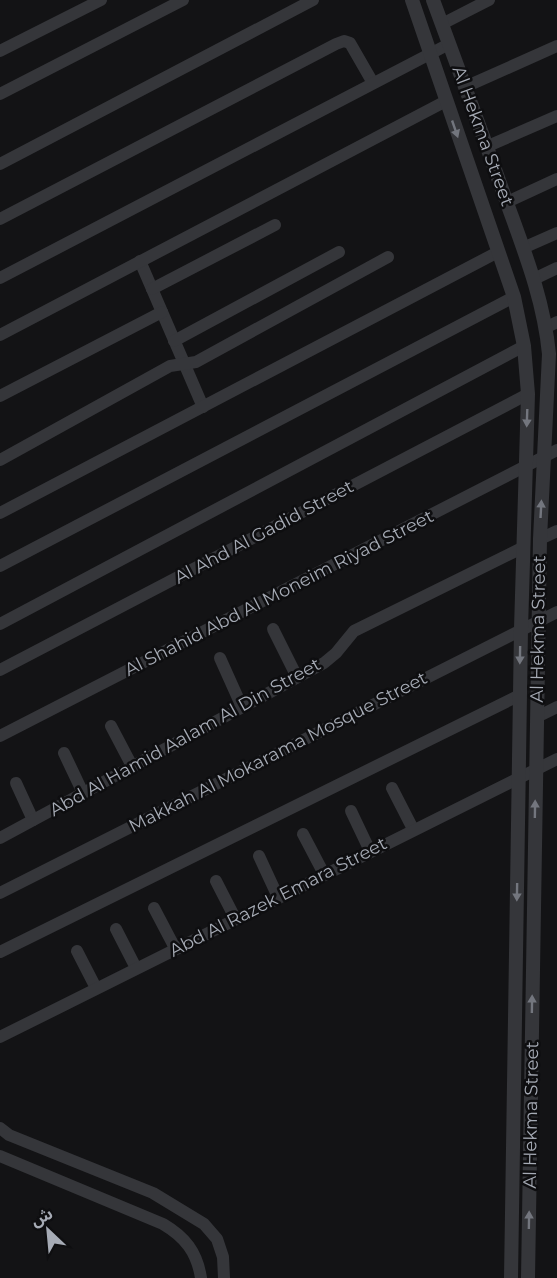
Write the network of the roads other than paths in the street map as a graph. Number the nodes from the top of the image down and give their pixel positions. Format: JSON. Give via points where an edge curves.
{"nodes":[{"id":1,"x":101,"y":0,"type":"edge"},
{"id":2,"x":183,"y":0,"type":"edge"},
{"id":3,"x":313,"y":0,"type":"edge"},
{"id":4,"x":412,"y":0,"type":"edge"},
{"id":5,"x":433,"y":0,"type":"edge"},
{"id":6,"x":489,"y":0,"type":"edge"},
{"id":7,"x":442,"y":24,"type":"junction"},
{"id":8,"x":449,"y":44,"type":"junction"},
{"id":9,"x":557,"y":46,"type":"edge"},
{"id":10,"x":0,"y":51,"type":"edge"},
{"id":11,"x":430,"y":54,"type":"junction"},
{"id":12,"x":373,"y":83,"type":"junction"},
{"id":13,"x":465,"y":87,"type":"junction"},
{"id":14,"x":0,"y":94,"type":"edge"},
{"id":15,"x":446,"y":101,"type":"junction"},
{"id":16,"x":557,"y":116,"type":"edge"},
{"id":17,"x":488,"y":146,"type":"junction"},
{"id":18,"x":0,"y":164,"type":"edge"},
{"id":19,"x":557,"y":179,"type":"edge"},
{"id":20,"x":507,"y":202,"type":"junction"},
{"id":21,"x":0,"y":219,"type":"edge"},
{"id":22,"x":275,"y":225,"type":"dead end"},
{"id":23,"x":557,"y":233,"type":"edge"},
{"id":24,"x":524,"y":248,"type":"junction"},
{"id":25,"x":339,"y":252,"type":"dead end"},
{"id":26,"x":498,"y":252,"type":"junction"},
{"id":27,"x":388,"y":257,"type":"dead end"},
{"id":28,"x":140,"y":261,"type":"junction"},
{"id":29,"x":557,"y":268,"type":"edge"},
{"id":30,"x":0,"y":278,"type":"edge"},
{"id":31,"x":534,"y":279,"type":"junction"},
{"id":32,"x":152,"y":289,"type":"junction"},
{"id":33,"x":514,"y":297,"type":"junction"},
{"id":34,"x":162,"y":312,"type":"junction"},
{"id":35,"x":552,"y":324,"type":"edge"},
{"id":36,"x":0,"y":335,"type":"edge"},
{"id":37,"x":174,"y":341,"type":"junction"},
{"id":38,"x":525,"y":346,"type":"junction"},
{"id":39,"x":553,"y":352,"type":"edge"},
{"id":40,"x":184,"y":364,"type":"junction"},
{"id":41,"x":528,"y":394,"type":"junction"},
{"id":42,"x":0,"y":396,"type":"edge"},
{"id":43,"x":202,"y":407,"type":"junction"},
{"id":44,"x":557,"y":450,"type":"edge"},
{"id":45,"x":544,"y":457,"type":"junction"},
{"id":46,"x":0,"y":460,"type":"edge"},
{"id":47,"x":526,"y":466,"type":"junction"},
{"id":48,"x":0,"y":513,"type":"edge"},
{"id":49,"x":557,"y":531,"type":"edge"},
{"id":50,"x":540,"y":540,"type":"junction"},
{"id":51,"x":524,"y":548,"type":"junction"},
{"id":52,"x":0,"y":566,"type":"edge"},
{"id":53,"x":557,"y":612,"type":"edge"},
{"id":54,"x":538,"y":621,"type":"junction"},
{"id":55,"x":0,"y":624,"type":"edge"},
{"id":56,"x":273,"y":629,"type":"dead end"},
{"id":57,"x":521,"y":629,"type":"junction"},
{"id":58,"x":220,"y":658,"type":"dead end"},
{"id":59,"x":0,"y":670,"type":"edge"},
{"id":60,"x":297,"y":677,"type":"junction"},
{"id":61,"x":520,"y":695,"type":"junction"},
{"id":62,"x":242,"y":706,"type":"junction"},
{"id":63,"x":557,"y":707,"type":"edge"},
{"id":64,"x":537,"y":717,"type":"junction"},
{"id":65,"x":111,"y":726,"type":"dead end"},
{"id":66,"x":0,"y":736,"type":"edge"},
{"id":67,"x":64,"y":753,"type":"dead end"},
{"id":68,"x":557,"y":759,"type":"edge"},
{"id":69,"x":132,"y":766,"type":"junction"},
{"id":70,"x":536,"y":770,"type":"junction"},
{"id":71,"x":519,"y":779,"type":"junction"},
{"id":72,"x":16,"y":783,"type":"dead end"},
{"id":73,"x":392,"y":788,"type":"dead end"},
{"id":74,"x":83,"y":793,"type":"junction"},
{"id":75,"x":351,"y":811,"type":"dead end"},
{"id":76,"x":33,"y":820,"type":"junction"},
{"id":77,"x":413,"y":830,"type":"junction"},
{"id":78,"x":303,"y":834,"type":"dead end"},
{"id":79,"x":0,"y":838,"type":"edge"},
{"id":80,"x":370,"y":851,"type":"junction"},
{"id":81,"x":259,"y":856,"type":"dead end"},
{"id":82,"x":324,"y":874,"type":"junction"},
{"id":83,"x":216,"y":881,"type":"dead end"},
{"id":84,"x":0,"y":893,"type":"edge"},
{"id":85,"x":278,"y":897,"type":"junction"},
{"id":86,"x":154,"y":908,"type":"dead end"},
{"id":87,"x":235,"y":918,"type":"junction"},
{"id":88,"x":116,"y":929,"type":"dead end"},
{"id":89,"x":175,"y":948,"type":"junction"},
{"id":90,"x":77,"y":951,"type":"dead end"},
{"id":91,"x":0,"y":952,"type":"edge"},
{"id":92,"x":136,"y":968,"type":"junction"},
{"id":93,"x":96,"y":988,"type":"junction"},
{"id":94,"x":0,"y":1037,"type":"edge"},
{"id":95,"x":0,"y":1128,"type":"edge"},
{"id":96,"x":0,"y":1156,"type":"edge"},
{"id":97,"x":201,"y":1278,"type":"edge"},
{"id":98,"x":224,"y":1278,"type":"edge"},
{"id":99,"x":511,"y":1278,"type":"edge"},
{"id":100,"x":528,"y":1278,"type":"edge"}],
"edges":[{"from":1,"to":10,"type":"street"},
{"from":2,"to":14,"type":"street"},
{"from":3,"to":18,"type":"street"},
{"from":4,"to":11,"type":"street","name":"Al Hekma Street"},
{"from":5,"to":7,"type":"street","name":"Al Hekma Street"},
{"from":6,"to":7,"type":"street"},
{"from":7,"to":8,"type":"street","name":"Al Hekma Street"},
{"from":8,"to":11,"type":"street"},
{"from":8,"to":13,"type":"street","name":"Al Hekma Street"},
{"from":9,"to":13,"type":"street"},
{"from":11,"to":12,"type":"street"},
{"from":11,"to":15,"type":"street","name":"Al Hekma Street"},
{"from":12,"to":21,"type":"street","via":[[350,43],[336,44]]},
{"from":12,"to":30,"type":"street"},
{"from":13,"to":17,"type":"street","name":"Al Hekma Street"},
{"from":15,"to":26,"type":"street","name":"Al Hekma Street","one_way":true},
{"from":15,"to":28,"type":"street"},
{"from":16,"to":17,"type":"street"},
{"from":17,"to":20,"type":"street","name":"Al Hekma Street"},
{"from":19,"to":20,"type":"street"},
{"from":20,"to":24,"type":"street","name":"Al Hekma Street"},
{"from":22,"to":32,"type":"street"},
{"from":23,"to":24,"type":"street"},
{"from":24,"to":31,"type":"street","name":"Al Hekma Street"},
{"from":25,"to":37,"type":"street"},
{"from":26,"to":33,"type":"street","name":"Al Hekma Street"},
{"from":26,"to":43,"type":"street"},
{"from":27,"to":40,"type":"street","via":[[196,362]]},
{"from":28,"to":32,"type":"street"},
{"from":28,"to":36,"type":"street"},
{"from":29,"to":31,"type":"street"},
{"from":31,"to":35,"type":"street","name":"Al Hekma Street"},
{"from":32,"to":34,"type":"street"},
{"from":33,"to":38,"type":"street","name":"Al Hekma Street"},
{"from":33,"to":52,"type":"street"},
{"from":34,"to":37,"type":"street"},
{"from":34,"to":42,"type":"street"},
{"from":35,"to":39,"type":"street","name":"Al Hekma Street"},
{"from":37,"to":40,"type":"street"},
{"from":38,"to":41,"type":"street","name":"Al Hekma Street"},
{"from":38,"to":55,"type":"street"},
{"from":39,"to":45,"type":"street","name":"Al Hekma Street"},
{"from":40,"to":43,"type":"street"},
{"from":40,"to":46,"type":"street","via":[[170,366]]},
{"from":41,"to":47,"type":"street","name":"Al Hekma Street","one_way":true},
{"from":41,"to":59,"type":"street","name":"Al Ahd Al Gadid Street"},
{"from":43,"to":48,"type":"street"},
{"from":44,"to":45,"type":"street","name":"Al Shahid Abd Al Moneim Riyad Street"},
{"from":45,"to":47,"type":"street","name":"Al Shahid Abd Al Moneim Riyad Street"},
{"from":50,"to":45,"type":"street","name":"Al Hekma Street","one_way":true},
{"from":47,"to":51,"type":"street","name":"Al Hekma Street"},
{"from":47,"to":66,"type":"street","name":"Al Shahid Abd Al Moneim Riyad Street"},
{"from":49,"to":50,"type":"street"},
{"from":50,"to":54,"type":"street","name":"Al Hekma Street"},
{"from":51,"to":57,"type":"street","name":"Al Hekma Street"},
{"from":51,"to":60,"type":"street","name":"Abd Al Hamid Aalam Al Din Street","via":[[354,632],[336,653]]},
{"from":53,"to":54,"type":"street","name":"Makkah Al Mokarama Mosque Street"},
{"from":54,"to":57,"type":"street","name":"Makkah Al Mokarama Mosque Street"},
{"from":54,"to":64,"type":"street","name":"Al Hekma Street"},
{"from":56,"to":60,"type":"street"},
{"from":57,"to":61,"type":"street","name":"Al Hekma Street","one_way":true},
{"from":57,"to":84,"type":"street","name":"Makkah Al Mokarama Mosque Street"},
{"from":58,"to":62,"type":"street"},
{"from":60,"to":62,"type":"street","name":"Abd Al Hamid Aalam Al Din Street"},
{"from":61,"to":71,"type":"street","name":"Al Hekma Street"},
{"from":61,"to":91,"type":"street"},
{"from":62,"to":69,"type":"street","name":"Abd Al Hamid Aalam Al Din Street"},
{"from":63,"to":64,"type":"street"},
{"from":64,"to":70,"type":"street","name":"Al Hekma Street"},
{"from":65,"to":69,"type":"street"},
{"from":67,"to":74,"type":"street"},
{"from":68,"to":70,"type":"street","name":"Abd Al Razek Emara Street"},
{"from":69,"to":74,"type":"street","name":"Abd Al Hamid Aalam Al Din Street"},
{"from":70,"to":71,"type":"street","name":"Abd Al Razek Emara Street"},
{"from":100,"to":70,"type":"street","name":"Al Hekma Street","one_way":true},
{"from":71,"to":77,"type":"street","name":"Abd Al Razek Emara Street"},
{"from":71,"to":99,"type":"street","name":"Al Hekma Street","one_way":true},
{"from":72,"to":76,"type":"street"},
{"from":73,"to":77,"type":"street"},
{"from":74,"to":76,"type":"street","name":"Abd Al Hamid Aalam Al Din Street"},
{"from":75,"to":80,"type":"street"},
{"from":76,"to":79,"type":"street","name":"Abd Al Hamid Aalam Al Din Street"},
{"from":77,"to":80,"type":"street","name":"Abd Al Razek Emara Street"},
{"from":78,"to":82,"type":"street"},
{"from":80,"to":82,"type":"street","name":"Abd Al Razek Emara Street"},
{"from":81,"to":85,"type":"street"},
{"from":82,"to":85,"type":"street","name":"Abd Al Razek Emara Street"},
{"from":83,"to":87,"type":"street"},
{"from":85,"to":87,"type":"street","name":"Abd Al Razek Emara Street"},
{"from":86,"to":89,"type":"street"},
{"from":87,"to":89,"type":"street","name":"Abd Al Razek Emara Street"},
{"from":88,"to":92,"type":"street"},
{"from":89,"to":92,"type":"street","name":"Abd Al Razek Emara Street"},
{"from":90,"to":93,"type":"street"},
{"from":92,"to":93,"type":"street","name":"Abd Al Razek Emara Street"},
{"from":93,"to":94,"type":"street","name":"Abd Al Razek Emara Street"},
{"from":95,"to":98,"type":"street","via":[[153,1193],[204,1224],[217,1239]]},
{"from":96,"to":97,"type":"street","via":[[178,1233],[191,1247]]}]}
